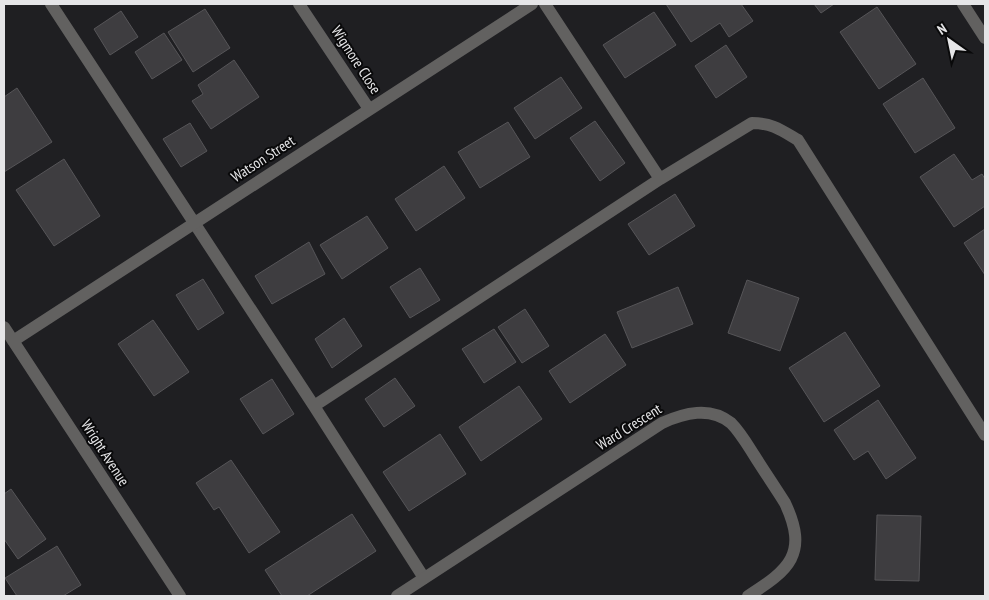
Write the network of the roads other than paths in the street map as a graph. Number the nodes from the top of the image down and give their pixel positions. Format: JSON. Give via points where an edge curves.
{"nodes":[{"id":1,"x":51,"y":4,"type":"edge"},
{"id":2,"x":300,"y":4,"type":"edge"},
{"id":3,"x":532,"y":4,"type":"edge"},
{"id":4,"x":545,"y":4,"type":"edge"},
{"id":5,"x":963,"y":4,"type":"edge"},
{"id":6,"x":985,"y":38,"type":"edge"},
{"id":7,"x":369,"y":109,"type":"junction"},
{"id":8,"x":660,"y":179,"type":"junction"},
{"id":9,"x":194,"y":223,"type":"junction"},
{"id":10,"x":4,"y":327,"type":"edge"},
{"id":11,"x":13,"y":341,"type":"junction"},
{"id":12,"x":314,"y":406,"type":"junction"},
{"id":13,"x":985,"y":435,"type":"edge"},
{"id":14,"x":424,"y":578,"type":"junction"},
{"id":15,"x":180,"y":596,"type":"edge"},
{"id":16,"x":397,"y":596,"type":"edge"},
{"id":17,"x":748,"y":596,"type":"edge"}],
"edges":[{"from":1,"to":9,"type":"street"},
{"from":2,"to":7,"type":"street","name":"Wigmore Close"},
{"from":3,"to":7,"type":"street","name":"Watson Street"},
{"from":4,"to":8,"type":"street"},
{"from":5,"to":6,"type":"street"},
{"from":7,"to":9,"type":"street","name":"Watson Street"},
{"from":8,"to":12,"type":"street"},
{"from":8,"to":13,"type":"street","via":[[752,122],[767,123],[798,140]]},
{"from":9,"to":11,"type":"street","name":"Watson Street"},
{"from":9,"to":12,"type":"street"},
{"from":10,"to":11,"type":"street","name":"Wright Avenue"},
{"from":11,"to":15,"type":"street","name":"Wright Avenue"},
{"from":12,"to":14,"type":"street"},
{"from":14,"to":16,"type":"street","name":"Ward Crescent"},
{"from":14,"to":17,"type":"street","name":"Ward Crescent","via":[[662,424],[677,416],[708,413],[732,424],[741,435],[785,503],[793,524],[795,548],[792,559],[776,578]]}]}
